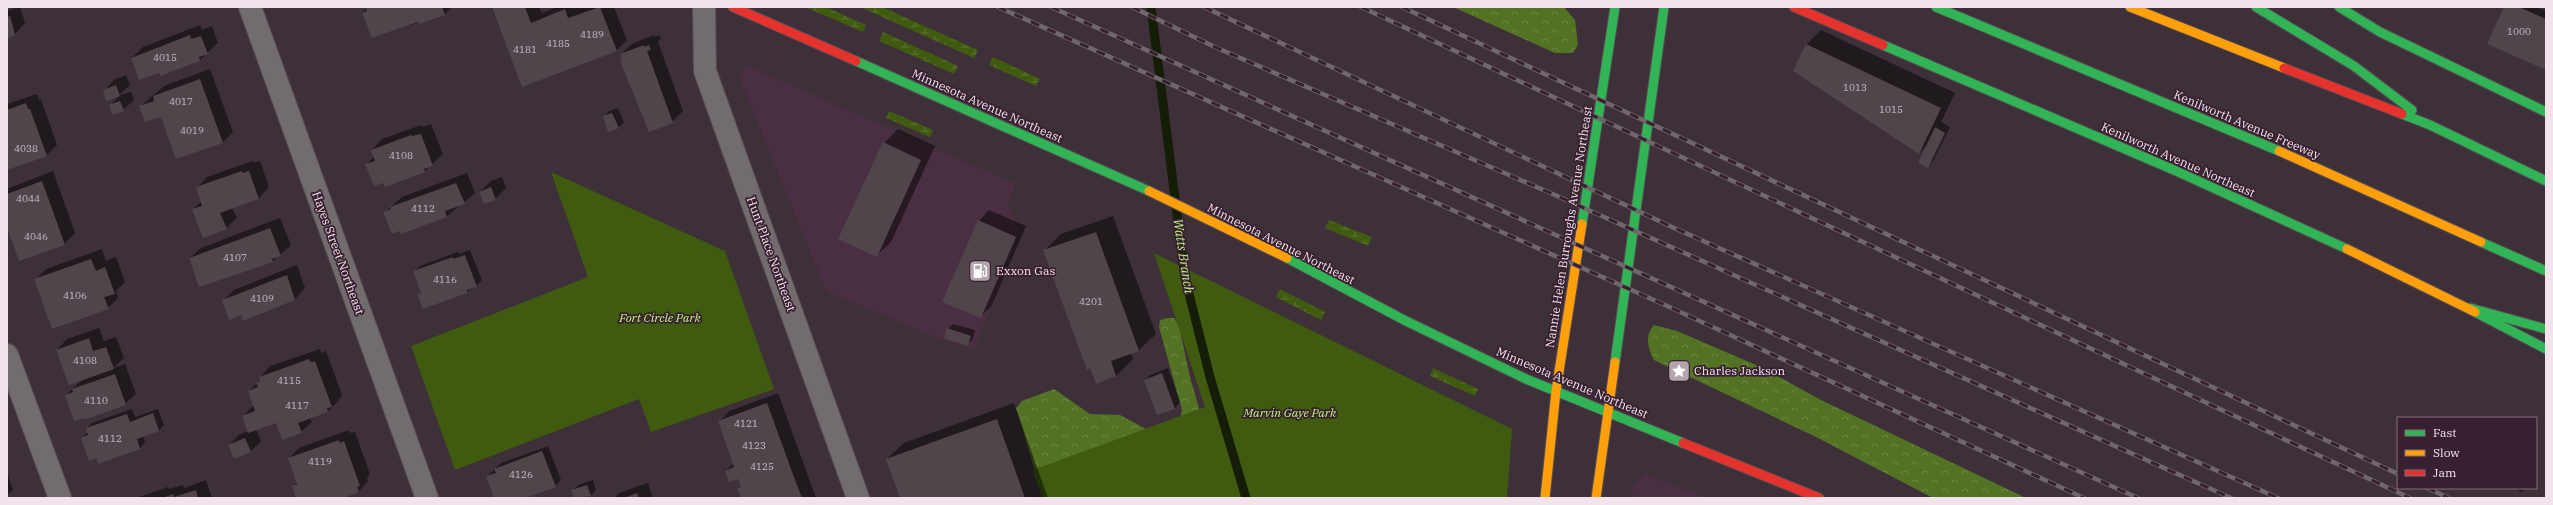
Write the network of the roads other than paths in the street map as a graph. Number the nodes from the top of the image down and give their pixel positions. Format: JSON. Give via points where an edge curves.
{"nodes":[{"id":1,"x":250,"y":7,"type":"edge"},
{"id":2,"x":704,"y":7,"type":"edge"},
{"id":3,"x":733,"y":7,"type":"edge"},
{"id":4,"x":1615,"y":7,"type":"edge"},
{"id":5,"x":1664,"y":7,"type":"edge"},
{"id":6,"x":1794,"y":7,"type":"edge"},
{"id":7,"x":1936,"y":7,"type":"edge"},
{"id":8,"x":2130,"y":7,"type":"edge"},
{"id":9,"x":2256,"y":7,"type":"edge"},
{"id":10,"x":2339,"y":7,"type":"edge"},
{"id":11,"x":2546,"y":112,"type":"edge"},
{"id":12,"x":2430,"y":125,"type":"junction"},
{"id":13,"x":2546,"y":181,"type":"edge"},
{"id":14,"x":2546,"y":271,"type":"edge"},
{"id":15,"x":2470,"y":308,"type":"junction"},
{"id":16,"x":2546,"y":329,"type":"edge"},
{"id":17,"x":2546,"y":348,"type":"edge"},
{"id":18,"x":7,"y":355,"type":"edge"},
{"id":19,"x":1556,"y":391,"type":"junction"},
{"id":20,"x":1607,"y":413,"type":"junction"},
{"id":21,"x":60,"y":498,"type":"edge"},
{"id":22,"x":427,"y":498,"type":"edge"},
{"id":23,"x":858,"y":498,"type":"edge"},
{"id":24,"x":1545,"y":498,"type":"edge"},
{"id":25,"x":1596,"y":498,"type":"edge"},
{"id":26,"x":1819,"y":498,"type":"edge"}],
"edges":[{"from":1,"to":22,"type":"street","name":"Hayes Street Northeast"},
{"from":2,"to":23,"type":"street","name":"Hunt Place Northeast","via":[[705,71]]},
{"from":3,"to":19,"type":"main road","name":"Minnesota Avenue Northeast","via":[[1118,176],[1280,254],[1404,320]]},
{"from":4,"to":19,"type":"main road","name":"Nannie Helen Burroughs Avenue Northeast"},
{"from":5,"to":20,"type":"main road"},
{"from":6,"to":15,"type":"main road","name":"Kenilworth Avenue Northeast","via":[[2206,184]]},
{"from":7,"to":14,"type":"main road","name":"Kenilworth Avenue Freeway","via":[[2259,142]]},
{"from":8,"to":12,"type":"main road"},
{"from":9,"to":12,"type":"main road","via":[[2354,66]]},
{"from":10,"to":11,"type":"main road","via":[[2380,32]]},
{"from":12,"to":13,"type":"main road"},
{"from":15,"to":16,"type":"main road"},
{"from":15,"to":17,"type":"main road","name":"Kenilworth Avenue Northeast"},
{"from":18,"to":21,"type":"street"},
{"from":19,"to":20,"type":"main road","name":"Minnesota Avenue Northeast"},
{"from":19,"to":24,"type":"main road","name":"Nannie Helen Burroughs Avenue Northeast"},
{"from":20,"to":25,"type":"main road"},
{"from":20,"to":26,"type":"main road","name":"Minnesota Avenue Northeast"}]}
